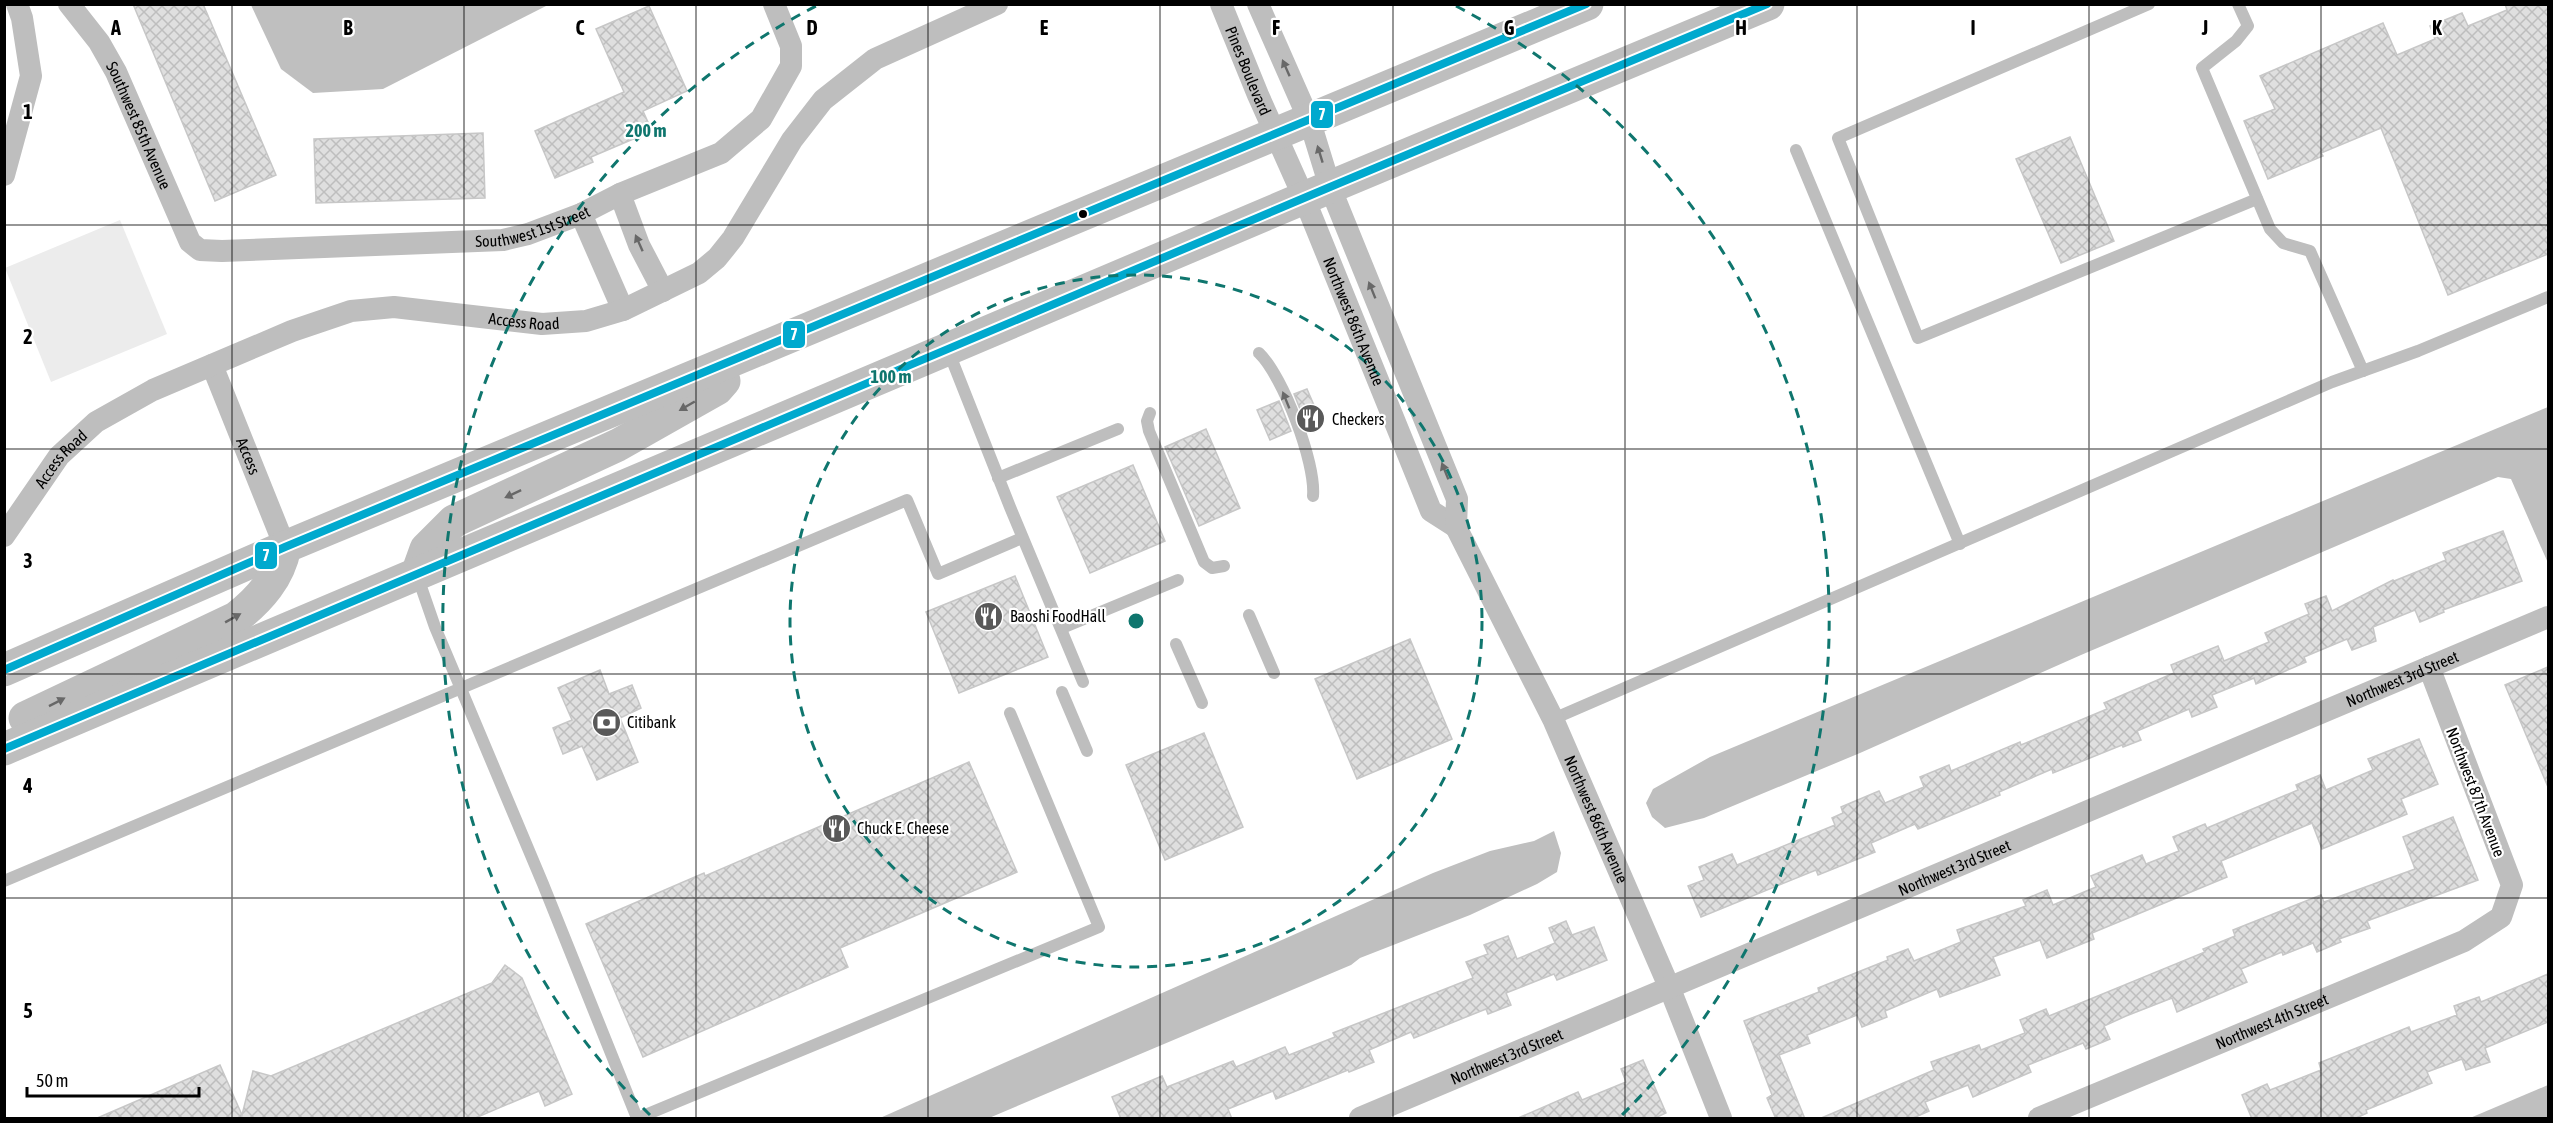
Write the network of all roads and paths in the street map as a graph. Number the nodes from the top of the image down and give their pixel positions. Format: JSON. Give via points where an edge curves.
{"nodes":[{"id":1,"x":18,"y":4,"type":"edge"},
{"id":2,"x":69,"y":4,"type":"edge"},
{"id":3,"x":774,"y":4,"type":"edge"},
{"id":4,"x":997,"y":4,"type":"edge"},
{"id":5,"x":1221,"y":4,"type":"edge"},
{"id":6,"x":1258,"y":4,"type":"edge"},
{"id":7,"x":1587,"y":4,"type":"edge"},
{"id":8,"x":1768,"y":4,"type":"edge"},
{"id":9,"x":2148,"y":4,"type":"edge"},
{"id":10,"x":2238,"y":4,"type":"edge"},
{"id":11,"x":1310,"y":122,"type":"junction"},
{"id":12,"x":1276,"y":136,"type":"junction"},
{"id":13,"x":1796,"y":150,"type":"dead end"},
{"id":14,"x":4,"y":175,"type":"edge"},
{"id":15,"x":1317,"y":192,"type":"junction"},
{"id":16,"x":620,"y":194,"type":"junction"},
{"id":17,"x":2257,"y":199,"type":"junction"},
{"id":18,"x":581,"y":214,"type":"junction"},
{"id":19,"x":200,"y":249,"type":"joint"},
{"id":20,"x":663,"y":291,"type":"junction"},
{"id":21,"x":2548,"y":297,"type":"edge"},
{"id":22,"x":623,"y":310,"type":"junction"},
{"id":23,"x":948,"y":350,"type":"junction"},
{"id":24,"x":1259,"y":353,"type":"dead end"},
{"id":25,"x":748,"y":356,"type":"junction"},
{"id":26,"x":212,"y":365,"type":"junction"},
{"id":27,"x":2363,"y":371,"type":"junction"},
{"id":28,"x":1150,"y":413,"type":"dead end"},
{"id":29,"x":1118,"y":429,"type":"dead end"},
{"id":30,"x":998,"y":478,"type":"junction"},
{"id":31,"x":1313,"y":496,"type":"dead end"},
{"id":32,"x":4,"y":536,"type":"edge"},
{"id":33,"x":1023,"y":538,"type":"junction"},
{"id":34,"x":1960,"y":544,"type":"junction"},
{"id":35,"x":285,"y":547,"type":"junction"},
{"id":36,"x":1224,"y":566,"type":"dead end"},
{"id":37,"x":417,"y":574,"type":"junction"},
{"id":38,"x":1178,"y":580,"type":"dead end"},
{"id":39,"x":1249,"y":615,"type":"dead end"},
{"id":40,"x":2548,"y":617,"type":"edge"},
{"id":41,"x":1062,"y":628,"type":"junction"},
{"id":42,"x":1176,"y":644,"type":"dead end"},
{"id":43,"x":2429,"y":667,"type":"junction"},
{"id":44,"x":4,"y":669,"type":"edge"},
{"id":45,"x":1274,"y":673,"type":"dead end"},
{"id":46,"x":1083,"y":682,"type":"dead end"},
{"id":47,"x":460,"y":689,"type":"junction"},
{"id":48,"x":1062,"y":692,"type":"dead end"},
{"id":49,"x":1202,"y":703,"type":"dead end"},
{"id":50,"x":1010,"y":713,"type":"dead end"},
{"id":51,"x":1553,"y":719,"type":"junction"},
{"id":52,"x":4,"y":728,"type":"edge"},
{"id":53,"x":4,"y":749,"type":"edge"},
{"id":54,"x":1087,"y":751,"type":"dead end"},
{"id":55,"x":4,"y":881,"type":"edge"},
{"id":56,"x":2501,"y":917,"type":"joint"},
{"id":57,"x":1670,"y":988,"type":"junction"},
{"id":58,"x":637,"y":1119,"type":"edge"},
{"id":59,"x":1360,"y":1119,"type":"edge"},
{"id":60,"x":1721,"y":1119,"type":"edge"},
{"id":61,"x":2039,"y":1119,"type":"edge"}],
"edges":[{"from":1,"to":14,"type":"street","via":[[31,76]]},
{"from":2,"to":19,"type":"street","name":"Southwest 85th Avenue","via":[[99,42],[116,72],[184,230],[190,242]]},
{"from":3,"to":16,"type":"street","name":"Southwest 1st Street","via":[[791,46],[791,66],[761,119],[721,153]]},
{"from":4,"to":20,"type":"street","name":"Access Road","via":[[874,59],[824,99],[792,140],[717,258],[699,273]]},
{"from":5,"to":12,"type":"street","name":"Pines Boulevard"},
{"from":11,"to":6,"type":"street","name":"Pines Boulevard","one_way":true},
{"from":7,"to":11,"type":"highway","name":"Pines Boulevard"},
{"from":8,"to":15,"type":"highway"},
{"from":9,"to":17,"type":"lane","via":[[1839,138],[1918,338]]},
{"from":10,"to":17,"type":"lane","via":[[2248,26],[2202,68]]},
{"from":11,"to":12,"type":"highway","name":"Pines Boulevard"},
{"from":15,"to":11,"type":"street","name":"Northwest 86th Avenue","one_way":true},
{"from":12,"to":15,"type":"street","name":"Northwest 86th Avenue"},
{"from":12,"to":25,"type":"highway","name":"Pines Boulevard"},
{"from":13,"to":34,"type":"lane"},
{"from":15,"to":23,"type":"highway"},
{"from":15,"to":51,"type":"street","name":"Northwest 86th Avenue","via":[[1431,512],[1456,527]]},
{"from":16,"to":18,"type":"street","name":"Southwest 1st Street"},
{"from":20,"to":16,"type":"street","one_way":true,"via":[[639,245]]},
{"from":17,"to":27,"type":"lane","via":[[2270,230],[2283,243],[2310,251]]},
{"from":18,"to":19,"type":"street","name":"Southwest 1st Street","via":[[528,234],[481,242]]},
{"from":18,"to":22,"type":"street"},
{"from":20,"to":22,"type":"street","name":"Access Road"},
{"from":21,"to":27,"type":"lane"},
{"from":22,"to":26,"type":"street","name":"Access Road","via":[[586,321],[542,324],[394,307],[351,311]]},
{"from":23,"to":30,"type":"lane"},
{"from":23,"to":37,"type":"highway"},
{"from":31,"to":24,"type":"lane","one_way":true,"via":[[1314,480],[1303,443],[1278,380]]},
{"from":25,"to":35,"type":"highway","name":"Pines Boulevard"},
{"from":25,"to":37,"type":"highway","one_way":true,"via":[[717,389],[627,440],[454,521],[426,549]]},
{"from":26,"to":32,"type":"street","name":"Access Road","via":[[153,390],[96,422],[59,456]]},
{"from":26,"to":35,"type":"street","name":"Access"},
{"from":27,"to":34,"type":"lane"},
{"from":28,"to":36,"type":"lane","via":[[1149,431],[1204,561],[1212,568]]},
{"from":29,"to":30,"type":"lane"},
{"from":30,"to":33,"type":"lane"},
{"from":33,"to":41,"type":"lane"},
{"from":33,"to":47,"type":"lane","via":[[938,574],[907,500]]},
{"from":34,"to":51,"type":"lane"},
{"from":35,"to":44,"type":"highway","name":"Pines Boulevard"},
{"from":52,"to":35,"type":"highway","one_way":true,"via":[[236,618],[270,585],[281,566]]},
{"from":37,"to":47,"type":"lane"},
{"from":37,"to":53,"type":"highway"},
{"from":38,"to":41,"type":"lane"},
{"from":39,"to":45,"type":"lane"},
{"from":40,"to":43,"type":"street","name":"Northwest 3rd Street"},
{"from":41,"to":46,"type":"lane"},
{"from":42,"to":49,"type":"lane"},
{"from":43,"to":56,"type":"street","name":"Northwest 87th Avenue","via":[[2512,885]]},
{"from":43,"to":57,"type":"street","name":"Northwest 3rd Street"},
{"from":47,"to":55,"type":"lane"},
{"from":47,"to":58,"type":"lane"},
{"from":48,"to":54,"type":"lane"},
{"from":50,"to":58,"type":"lane","via":[[1099,927]]},
{"from":51,"to":57,"type":"street","name":"Northwest 86th Avenue"},
{"from":56,"to":61,"type":"street","name":"Northwest 4th Street","via":[[2464,941]]},
{"from":57,"to":59,"type":"street","name":"Northwest 3rd Street"},
{"from":57,"to":60,"type":"street","name":"Northwest 86th Avenue"}]}
